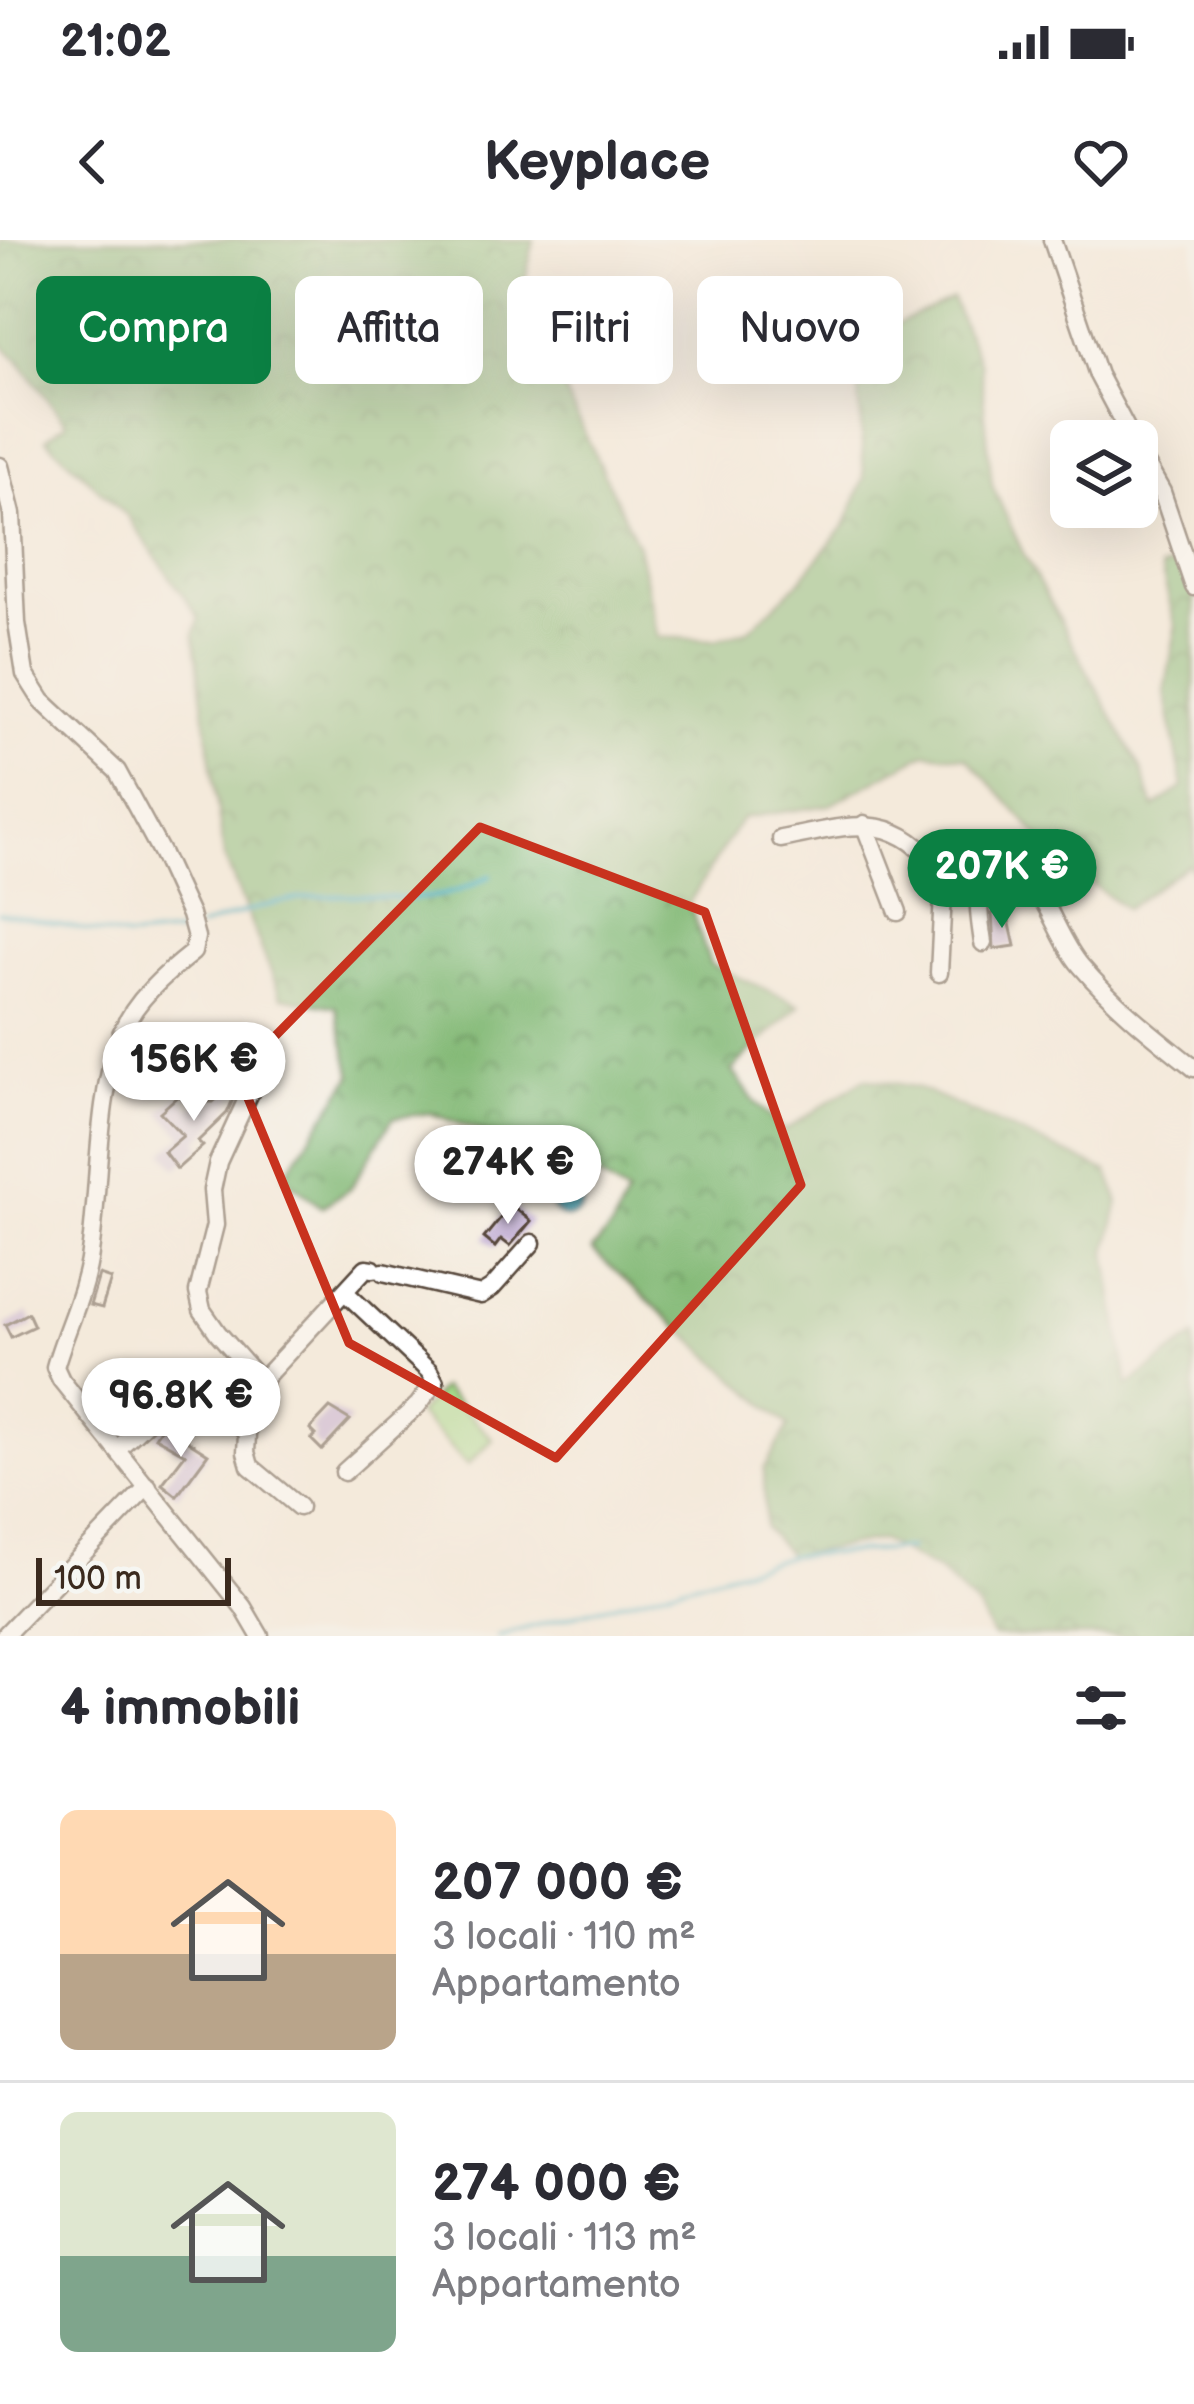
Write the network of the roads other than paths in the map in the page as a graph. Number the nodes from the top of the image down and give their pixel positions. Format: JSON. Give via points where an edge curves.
{"nodes":[{"id":1,"x":1052,"y":240,"type":"edge"},
{"id":2,"x":1122,"y":420,"type":"edge"},
{"id":3,"x":0,"y":466,"type":"edge"},
{"id":4,"x":1158,"y":488,"type":"edge"},
{"id":5,"x":1194,"y":587,"type":"edge"},
{"id":6,"x":864,"y":824,"type":"junction"},
{"id":7,"x":781,"y":839,"type":"dead end"},
{"id":8,"x":999,"y":866,"type":"junction"},
{"id":9,"x":942,"y":872,"type":"junction"},
{"id":10,"x":898,"y":912,"type":"dead end"},
{"id":11,"x":982,"y":943,"type":"dead end"},
{"id":12,"x":939,"y":973,"type":"dead end"},
{"id":13,"x":1194,"y":1068,"type":"edge"},
{"id":14,"x":206,"y":1092,"type":"dead end"},
{"id":15,"x":532,"y":1243,"type":"dead end"},
{"id":16,"x":345,"y":1292,"type":"junction"},
{"id":17,"x":263,"y":1384,"type":"junction"},
{"id":18,"x":230,"y":1409,"type":"junction"},
{"id":19,"x":118,"y":1448,"type":"junction"},
{"id":20,"x":344,"y":1472,"type":"dead end"},
{"id":21,"x":148,"y":1486,"type":"junction"},
{"id":22,"x":299,"y":1507,"type":"dead end"},
{"id":23,"x":4,"y":1636,"type":"edge"},
{"id":24,"x":260,"y":1636,"type":"edge"}],
"edges":[{"from":1,"to":2,"type":"street","via":[[1098,375]]},
{"from":3,"to":19,"type":"street","via":[[12,514],[25,674],[117,771],[194,932],[193,952],[164,975],[121,1034],[103,1117],[91,1251],[55,1366]]},
{"from":4,"to":5,"type":"street"},
{"from":6,"to":7,"type":"street"},
{"from":6,"to":9,"type":"street","via":[[899,832]]},
{"from":6,"to":10,"type":"street"},
{"from":8,"to":9,"type":"street","via":[[970,847]]},
{"from":8,"to":11,"type":"street","via":[[978,891]]},
{"from":8,"to":13,"type":"street","via":[[1024,873],[1072,953]]},
{"from":9,"to":12,"type":"street"},
{"from":14,"to":17,"type":"street","via":[[253,1052],[264,1054],[218,1162],[215,1225],[198,1292],[218,1333]]},
{"from":15,"to":16,"type":"street","via":[[481,1295],[374,1270]]},
{"from":16,"to":17,"type":"street"},
{"from":16,"to":20,"type":"street","via":[[434,1382]]},
{"from":17,"to":18,"type":"street"},
{"from":18,"to":19,"type":"street","via":[[172,1403]]},
{"from":18,"to":22,"type":"street","via":[[247,1435],[250,1466]]},
{"from":19,"to":21,"type":"street"},
{"from":21,"to":23,"type":"street"},
{"from":21,"to":24,"type":"street"}]}
